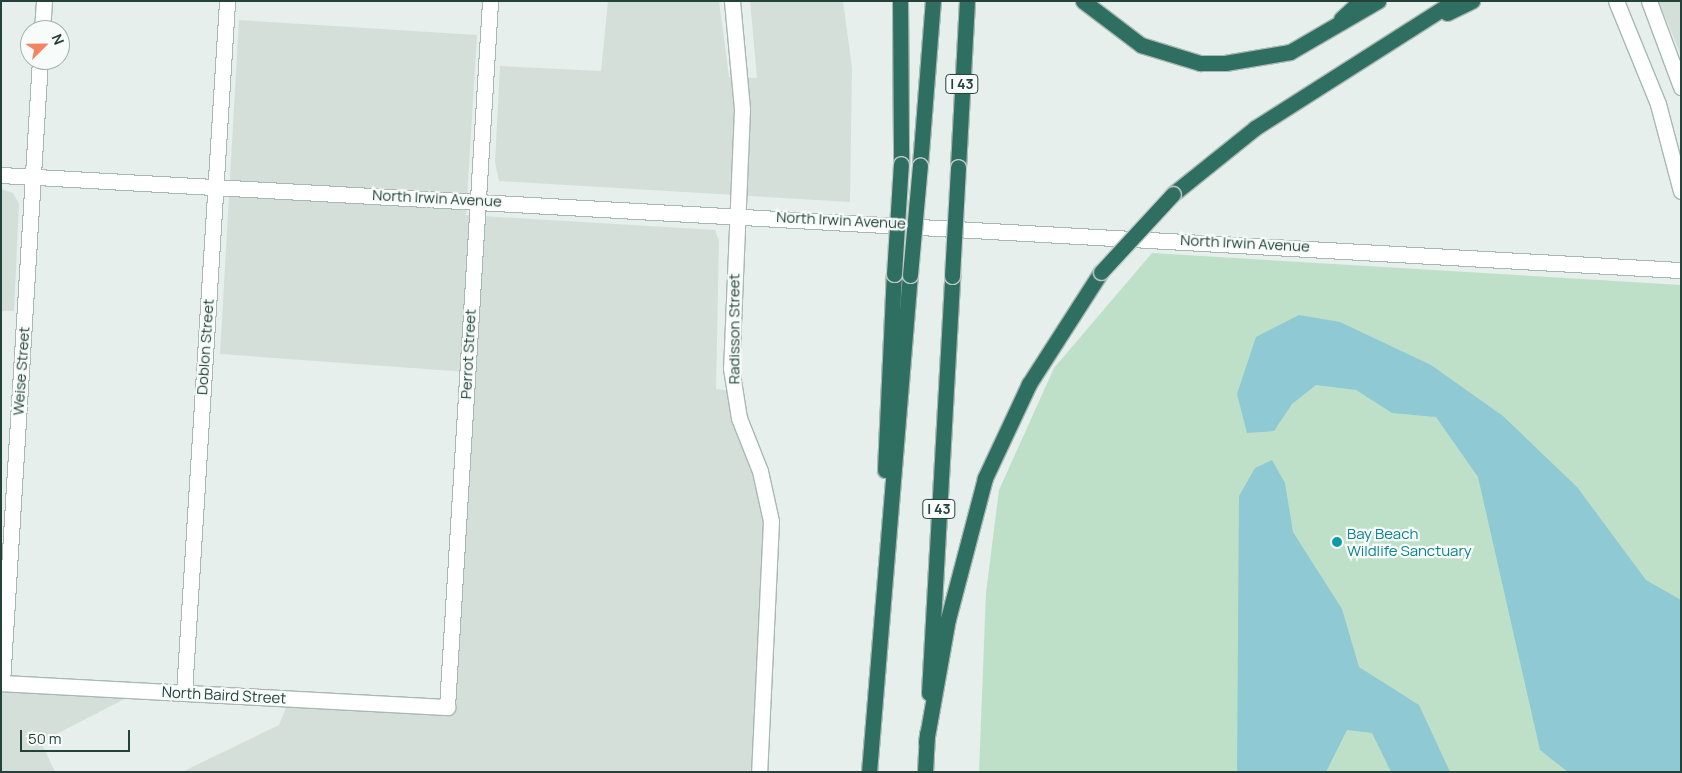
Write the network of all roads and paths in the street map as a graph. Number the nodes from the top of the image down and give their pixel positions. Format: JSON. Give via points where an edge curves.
{"nodes":[{"id":1,"x":44,"y":1,"type":"edge"},
{"id":2,"x":227,"y":1,"type":"edge"},
{"id":3,"x":490,"y":1,"type":"edge"},
{"id":4,"x":732,"y":1,"type":"edge"},
{"id":5,"x":900,"y":1,"type":"edge"},
{"id":6,"x":933,"y":1,"type":"edge"},
{"id":7,"x":967,"y":1,"type":"edge"},
{"id":8,"x":1083,"y":1,"type":"edge"},
{"id":9,"x":1360,"y":1,"type":"edge"},
{"id":10,"x":1378,"y":1,"type":"edge"},
{"id":11,"x":1454,"y":1,"type":"edge"},
{"id":12,"x":1472,"y":1,"type":"edge"},
{"id":13,"x":1616,"y":1,"type":"edge"},
{"id":14,"x":1649,"y":1,"type":"edge"},
{"id":15,"x":43,"y":20,"type":"edge"},
{"id":16,"x":1320,"y":35,"type":"junction"},
{"id":17,"x":1401,"y":36,"type":"junction"},
{"id":18,"x":39,"y":70,"type":"edge"},
{"id":19,"x":1681,"y":87,"type":"edge"},
{"id":20,"x":1,"y":175,"type":"edge"},
{"id":21,"x":33,"y":176,"type":"junction"},
{"id":22,"x":215,"y":186,"type":"junction"},
{"id":23,"x":1681,"y":191,"type":"edge"},
{"id":24,"x":478,"y":200,"type":"junction"},
{"id":25,"x":736,"y":215,"type":"junction"},
{"id":26,"x":1681,"y":270,"type":"edge"},
{"id":27,"x":886,"y":559,"type":"junction"},
{"id":28,"x":2,"y":683,"type":"edge"},
{"id":29,"x":184,"y":692,"type":"junction"},
{"id":30,"x":446,"y":707,"type":"joint"},
{"id":31,"x":926,"y":742,"type":"junction"},
{"id":32,"x":759,"y":772,"type":"edge"},
{"id":33,"x":869,"y":772,"type":"edge"},
{"id":34,"x":925,"y":772,"type":"edge"}],
"edges":[{"from":1,"to":15,"type":"street"},
{"from":2,"to":22,"type":"street","name":"Doblon Street"},
{"from":3,"to":24,"type":"street","name":"Perrot Street"},
{"from":4,"to":25,"type":"street","name":"Radisson Street","via":[[742,109]]},
{"from":5,"to":27,"type":"highway","bridge":true,"via":[[901,164],[884,419]]},
{"from":6,"to":27,"type":"highway","number":"I 43","bridge":true},
{"from":7,"to":31,"type":"highway","number":"I 43","bridge":true},
{"from":8,"to":16,"type":"highway","via":[[1141,45],[1200,63],[1274,56]]},
{"from":9,"to":16,"type":"highway"},
{"from":10,"to":16,"type":"highway"},
{"from":11,"to":17,"type":"highway"},
{"from":12,"to":17,"type":"highway"},
{"from":13,"to":23,"type":"street","via":[[1658,104]]},
{"from":14,"to":19,"type":"street"},
{"from":17,"to":31,"type":"highway","bridge":true,"via":[[1256,128],[1173,194],[1101,272],[1029,384],[985,478],[948,619]]},
{"from":18,"to":21,"type":"street","name":"Weise Street"},
{"from":20,"to":21,"type":"street","name":"North Irwin Avenue"},
{"from":21,"to":22,"type":"street","name":"North Irwin Avenue"},
{"from":21,"to":28,"type":"street","name":"Weise Street"},
{"from":22,"to":24,"type":"street","name":"North Irwin Avenue"},
{"from":22,"to":29,"type":"street","name":"Doblon Street"},
{"from":24,"to":25,"type":"street","name":"North Irwin Avenue"},
{"from":24,"to":30,"type":"street","name":"Perrot Street"},
{"from":25,"to":26,"type":"street","name":"North Irwin Avenue"},
{"from":25,"to":32,"type":"street","name":"Radisson Street","via":[[733,391],[760,471],[771,521]]},
{"from":27,"to":33,"type":"highway","number":"I 43"},
{"from":28,"to":29,"type":"street","name":"North Baird Street"},
{"from":29,"to":30,"type":"street","name":"North Baird Street"},
{"from":31,"to":34,"type":"highway","number":"I 43"}]}
